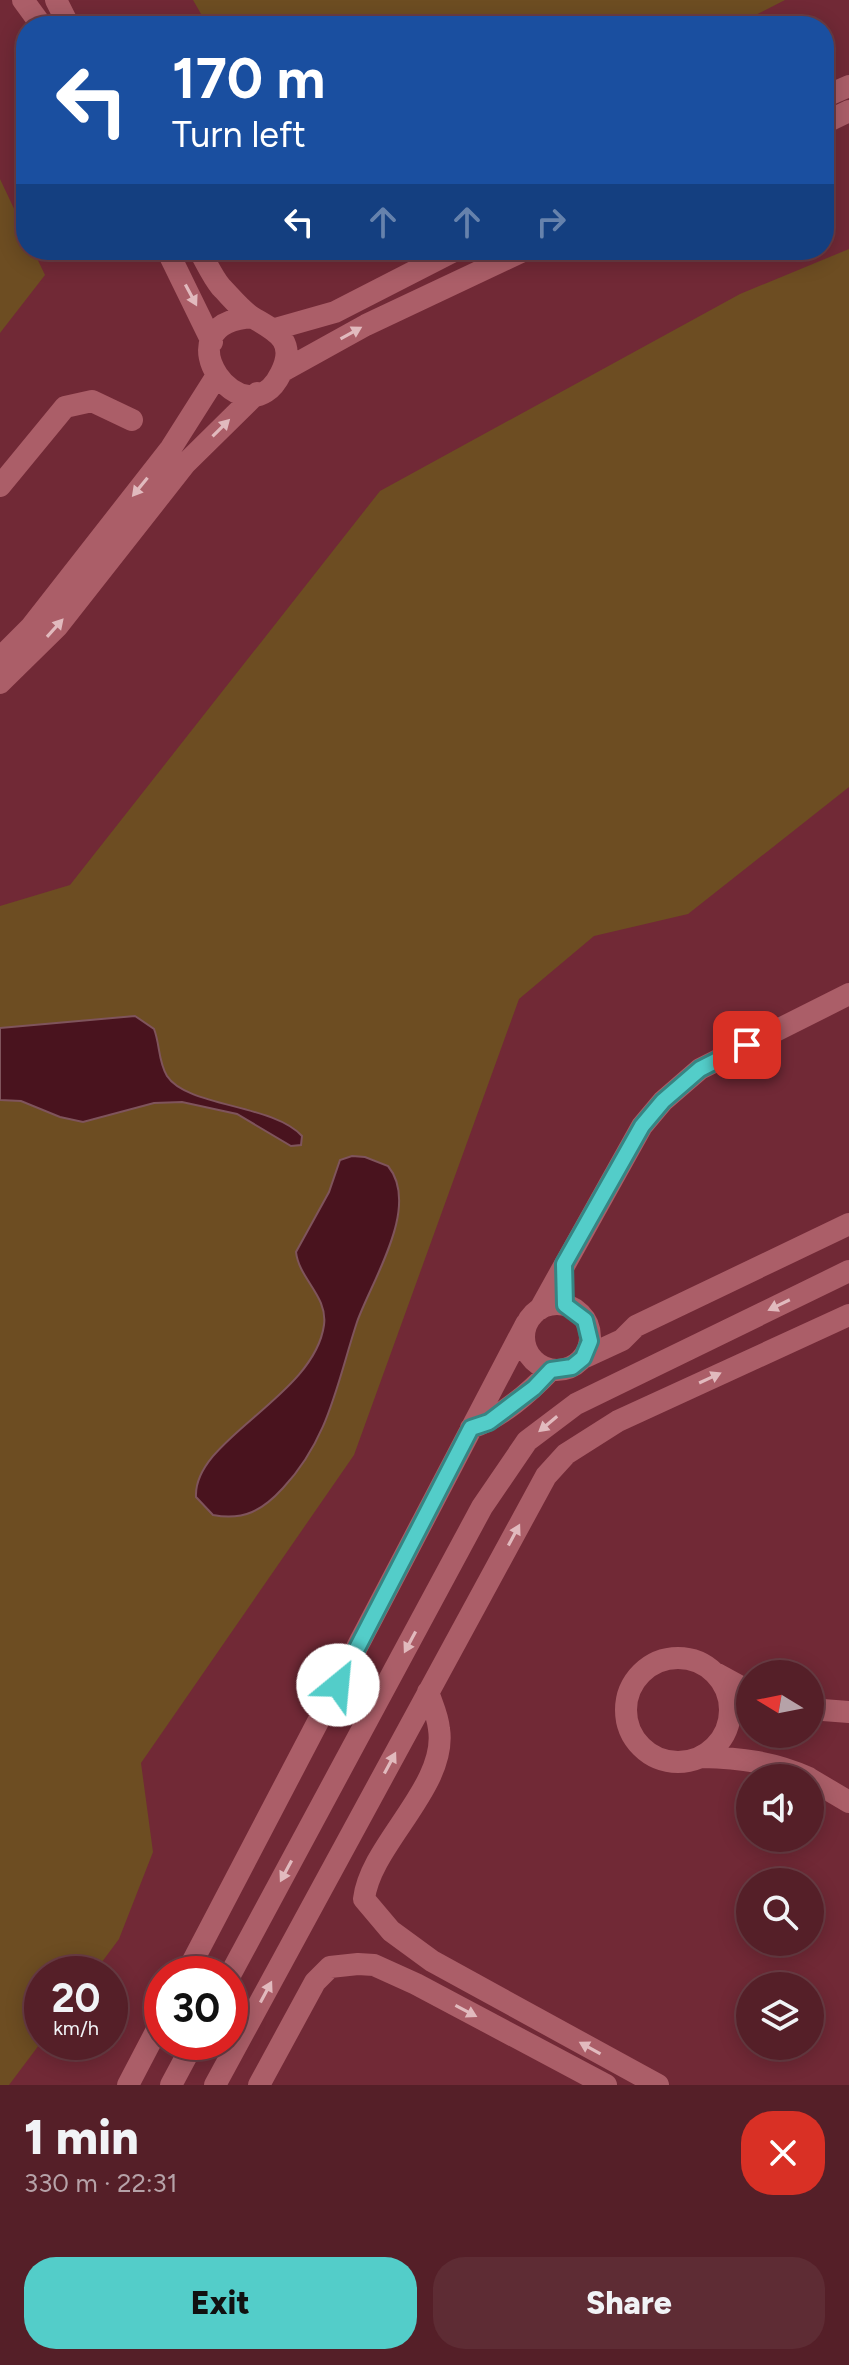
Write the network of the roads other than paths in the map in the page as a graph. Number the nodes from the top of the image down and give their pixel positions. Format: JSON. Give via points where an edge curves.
{"nodes":[{"id":1,"x":172,"y":260,"type":"edge"},
{"id":2,"x":205,"y":260,"type":"edge"},
{"id":3,"x":436,"y":260,"type":"edge"},
{"id":4,"x":503,"y":260,"type":"edge"},
{"id":5,"x":252,"y":317,"type":"junction"},
{"id":6,"x":275,"y":329,"type":"junction"},
{"id":7,"x":212,"y":342,"type":"junction"},
{"id":8,"x":283,"y":371,"type":"junction"},
{"id":9,"x":216,"y":377,"type":"junction"},
{"id":10,"x":257,"y":393,"type":"junction"},
{"id":11,"x":132,"y":420,"type":"dead end"},
{"id":12,"x":0,"y":486,"type":"edge"},
{"id":13,"x":0,"y":658,"type":"edge"},
{"id":14,"x":0,"y":683,"type":"edge"},
{"id":15,"x":849,"y":994,"type":"edge"},
{"id":16,"x":849,"y":1224,"type":"edge"},
{"id":17,"x":564,"y":1264,"type":"junction"},
{"id":18,"x":849,"y":1271,"type":"edge"},
{"id":19,"x":565,"y":1305,"type":"junction"},
{"id":20,"x":849,"y":1315,"type":"edge"},
{"id":21,"x":533,"y":1316,"type":"junction"},
{"id":22,"x":636,"y":1326,"type":"junction"},
{"id":23,"x":589,"y":1330,"type":"junction"},
{"id":24,"x":583,"y":1358,"type":"junction"},
{"id":25,"x":551,"y":1370,"type":"junction"},
{"id":26,"x":471,"y":1428,"type":"junction"},
{"id":27,"x":717,"y":1674,"type":"junction"},
{"id":28,"x":736,"y":1684,"type":"edge"},
{"id":29,"x":428,"y":1692,"type":"junction"},
{"id":30,"x":824,"y":1710,"type":"edge"},
{"id":31,"x":849,"y":1712,"type":"edge"},
{"id":32,"x":702,"y":1757,"type":"junction"},
{"id":33,"x":772,"y":1764,"type":"edge"},
{"id":34,"x":824,"y":1786,"type":"edge"},
{"id":35,"x":845,"y":1797,"type":"edge"},
{"id":36,"x":391,"y":1931,"type":"junction"},
{"id":37,"x":195,"y":1956,"type":"edge"},
{"id":38,"x":240,"y":1956,"type":"edge"},
{"id":39,"x":432,"y":1961,"type":"junction"},
{"id":40,"x":374,"y":1965,"type":"junction"},
{"id":41,"x":416,"y":1984,"type":"junction"},
{"id":42,"x":144,"y":2054,"type":"edge"},
{"id":43,"x":184,"y":2060,"type":"edge"},
{"id":44,"x":128,"y":2085,"type":"edge"},
{"id":45,"x":171,"y":2085,"type":"edge"},
{"id":46,"x":215,"y":2085,"type":"edge"},
{"id":47,"x":259,"y":2085,"type":"edge"},
{"id":48,"x":606,"y":2085,"type":"edge"},
{"id":49,"x":658,"y":2085,"type":"edge"}],
"edges":[{"from":1,"to":7,"type":"street","one_way":true},
{"from":2,"to":5,"type":"street","via":[[219,284]]},
{"from":3,"to":6,"type":"street","via":[[335,312]]},
{"from":8,"to":4,"type":"street","one_way":true},
{"from":5,"to":6,"type":"street"},
{"from":5,"to":7,"type":"street","via":[[228,323]]},
{"from":6,"to":8,"type":"street","via":[[285,348]]},
{"from":7,"to":9,"type":"street"},
{"from":8,"to":10,"type":"street"},
{"from":9,"to":10,"type":"street","via":[[234,391]]},
{"from":9,"to":13,"type":"street","one_way":true,"via":[[171,448],[31,627]]},
{"from":14,"to":10,"type":"street","one_way":true,"via":[[57,627],[185,464]]},
{"from":11,"to":12,"type":"street","via":[[92,401],[65,407]]},
{"from":15,"to":17,"type":"street","via":[[700,1069],[663,1101],[642,1126]]},
{"from":16,"to":22,"type":"street"},
{"from":17,"to":19,"type":"street"},
{"from":17,"to":21,"type":"street"},
{"from":18,"to":38,"type":"street","one_way":true,"via":[[576,1404],[527,1441],[482,1507]]},
{"from":19,"to":21,"type":"street"},
{"from":19,"to":23,"type":"street","via":[[578,1312]]},
{"from":29,"to":20,"type":"street","one_way":true,"via":[[546,1476],[566,1454],[618,1421]]},
{"from":21,"to":25,"type":"street","via":[[527,1352]]},
{"from":21,"to":26,"type":"street"},
{"from":22,"to":23,"type":"street"},
{"from":22,"to":24,"type":"street","via":[[622,1340]]},
{"from":23,"to":24,"type":"street"},
{"from":24,"to":25,"type":"street","via":[[572,1367]]},
{"from":25,"to":26,"type":"street","via":[[502,1412]]},
{"from":26,"to":37,"type":"street"},
{"from":27,"to":28,"type":"street"},
{"from":27,"to":32,"type":"street","via":[[730,1704],[729,1720],[720,1741]]},
{"from":27,"to":32,"type":"street","via":[[688,1659],[664,1661],[642,1672],[626,1702],[631,1734],[654,1757],[687,1762]]},
{"from":29,"to":36,"type":"street","via":[[440,1731],[434,1761],[424,1789],[366,1880],[364,1899]]},
{"from":46,"to":29,"type":"street","one_way":true},
{"from":30,"to":31,"type":"street"},
{"from":32,"to":33,"type":"street"},
{"from":34,"to":35,"type":"street"},
{"from":36,"to":39,"type":"street"},
{"from":36,"to":40,"type":"street","via":[[392,1953]]},
{"from":39,"to":41,"type":"street","via":[[419,1966]]},
{"from":49,"to":39,"type":"street","one_way":true},
{"from":40,"to":41,"type":"street"},
{"from":40,"to":47,"type":"street","via":[[330,1967],[315,1982]]},
{"from":41,"to":48,"type":"street","one_way":true},
{"from":42,"to":44,"type":"street"},
{"from":43,"to":45,"type":"street"}]}
